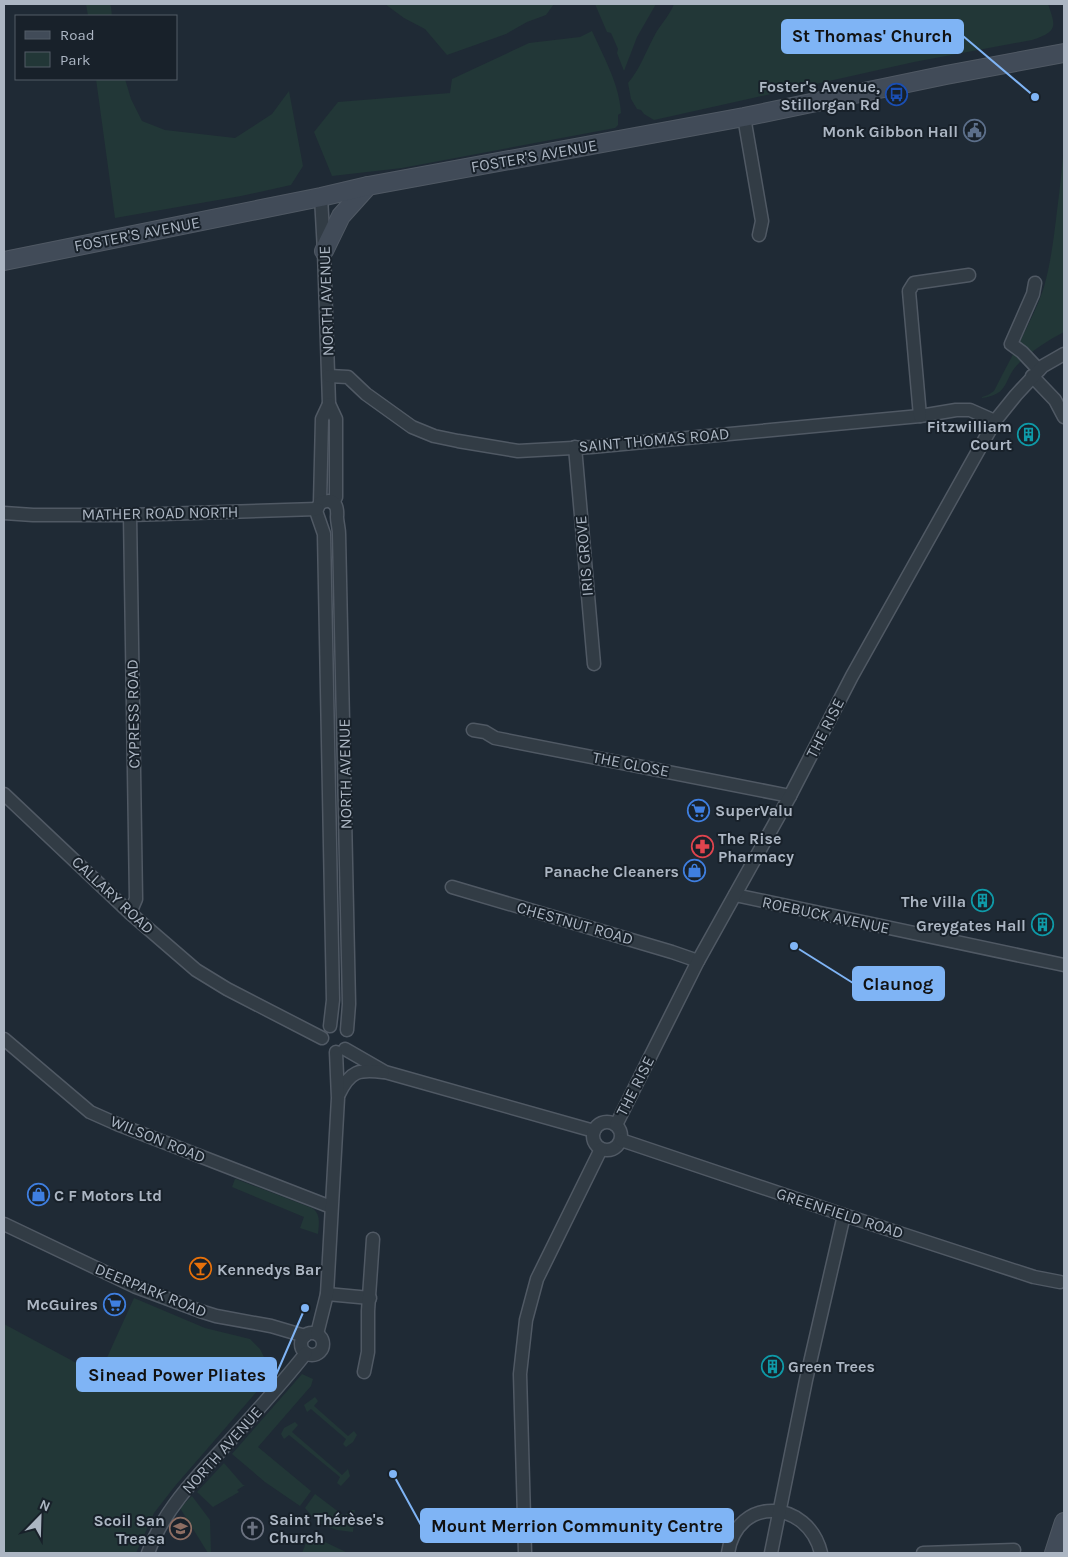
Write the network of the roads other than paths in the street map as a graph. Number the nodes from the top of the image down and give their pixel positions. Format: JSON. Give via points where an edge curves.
{"nodes":[{"id":1,"x":1064,"y":53,"type":"edge"},
{"id":2,"x":744,"y":117,"type":"junction"},
{"id":3,"x":368,"y":186,"type":"junction"},
{"id":4,"x":321,"y":197,"type":"junction"},
{"id":5,"x":759,"y":235,"type":"dead end"},
{"id":6,"x":324,"y":251,"type":"junction"},
{"id":7,"x":4,"y":261,"type":"edge"},
{"id":8,"x":969,"y":275,"type":"dead end"},
{"id":9,"x":1035,"y":283,"type":"dead end"},
{"id":10,"x":1064,"y":354,"type":"edge"},
{"id":11,"x":1035,"y":373,"type":"junction"},
{"id":12,"x":329,"y":376,"type":"junction"},
{"id":13,"x":920,"y":416,"type":"junction"},
{"id":14,"x":1064,"y":417,"type":"edge"},
{"id":15,"x":995,"y":421,"type":"junction"},
{"id":16,"x":575,"y":447,"type":"junction"},
{"id":17,"x":323,"y":509,"type":"junction"},
{"id":18,"x":4,"y":513,"type":"edge"},
{"id":19,"x":130,"y":515,"type":"junction"},
{"id":20,"x":337,"y":517,"type":"junction"},
{"id":21,"x":594,"y":664,"type":"dead end"},
{"id":22,"x":473,"y":730,"type":"dead end"},
{"id":23,"x":4,"y":794,"type":"edge"},
{"id":24,"x":790,"y":796,"type":"junction"},
{"id":25,"x":452,"y":887,"type":"dead end"},
{"id":26,"x":735,"y":895,"type":"junction"},
{"id":27,"x":130,"y":912,"type":"junction"},
{"id":28,"x":698,"y":961,"type":"junction"},
{"id":29,"x":1064,"y":965,"type":"edge"},
{"id":30,"x":330,"y":1026,"type":"junction"},
{"id":31,"x":347,"y":1030,"type":"junction"},
{"id":32,"x":322,"y":1038,"type":"junction"},
{"id":33,"x":4,"y":1040,"type":"edge"},
{"id":34,"x":341,"y":1050,"type":"junction"},
{"id":35,"x":386,"y":1072,"type":"junction"},
{"id":36,"x":338,"y":1098,"type":"junction"},
{"id":37,"x":616,"y":1125,"type":"junction"},
{"id":38,"x":594,"y":1132,"type":"junction"},
{"id":39,"x":621,"y":1140,"type":"junction"},
{"id":40,"x":601,"y":1149,"type":"junction"},
{"id":41,"x":331,"y":1207,"type":"junction"},
{"id":42,"x":844,"y":1215,"type":"junction"},
{"id":43,"x":4,"y":1224,"type":"edge"},
{"id":44,"x":373,"y":1239,"type":"dead end"},
{"id":45,"x":1060,"y":1282,"type":"dead end"},
{"id":46,"x":327,"y":1294,"type":"junction"},
{"id":47,"x":370,"y":1298,"type":"junction"},
{"id":48,"x":311,"y":1335,"type":"junction"},
{"id":49,"x":306,"y":1353,"type":"junction"},
{"id":50,"x":364,"y":1372,"type":"dead end"},
{"id":51,"x":779,"y":1510,"type":"junction"},
{"id":52,"x":1063,"y":1530,"type":"edge"},
{"id":53,"x":1014,"y":1550,"type":"dead end"},
{"id":54,"x":148,"y":1553,"type":"edge"},
{"id":55,"x":525,"y":1553,"type":"edge"},
{"id":56,"x":728,"y":1553,"type":"edge"},
{"id":57,"x":770,"y":1553,"type":"edge"},
{"id":58,"x":821,"y":1553,"type":"edge"},
{"id":59,"x":923,"y":1553,"type":"edge"},
{"id":60,"x":1054,"y":1553,"type":"edge"}],
"edges":[{"from":1,"to":2,"type":"main road","name":"FOSTER'S AVENUE"},
{"from":2,"to":3,"type":"main road","name":"FOSTER'S AVENUE"},
{"from":2,"to":5,"type":"street","via":[[762,221]]},
{"from":3,"to":4,"type":"main road","name":"FOSTER'S AVENUE"},
{"from":3,"to":6,"type":"main road","via":[[342,216]]},
{"from":4,"to":6,"type":"street","name":"NORTH AVENUE"},
{"from":4,"to":7,"type":"main road","name":"FOSTER'S AVENUE"},
{"from":6,"to":12,"type":"street","name":"NORTH AVENUE"},
{"from":8,"to":13,"type":"street","via":[[914,283],[909,291]]},
{"from":9,"to":11,"type":"street","via":[[1011,344],[1022,352]]},
{"from":10,"to":11,"type":"street","name":"THE RISE"},
{"from":11,"to":14,"type":"street"},
{"from":11,"to":15,"type":"street","name":"THE RISE"},
{"from":12,"to":16,"type":"street","name":"SAINT THOMAS ROAD","via":[[348,377],[390,412],[412,427],[434,436],[518,451]]},
{"from":12,"to":17,"type":"street","name":"NORTH AVENUE","via":[[329,404],[336,419],[336,497]]},
{"from":13,"to":15,"type":"street","name":"SAINT THOMAS ROAD","via":[[970,410]]},
{"from":13,"to":16,"type":"street","name":"SAINT THOMAS ROAD"},
{"from":15,"to":24,"type":"street","name":"THE RISE","via":[[852,676]]},
{"from":16,"to":21,"type":"street","name":"IRIS GROVE"},
{"from":17,"to":19,"type":"street","name":"MATHER ROAD NORTH"},
{"from":17,"to":20,"type":"street","name":"NORTH AVENUE","via":[[338,510]]},
{"from":17,"to":20,"type":"street","via":[[330,523]]},
{"from":17,"to":30,"type":"street","name":"NORTH AVENUE","via":[[333,1000]]},
{"from":18,"to":19,"type":"street","name":"MATHER ROAD NORTH","via":[[33,516]]},
{"from":19,"to":27,"type":"street","name":"CYPRESS ROAD","via":[[136,899]]},
{"from":20,"to":31,"type":"street","name":"NORTH AVENUE","via":[[349,1004]]},
{"from":22,"to":24,"type":"street","name":"THE CLOSE","via":[[495,738]]},
{"from":23,"to":27,"type":"street","name":"CALLARY ROAD"},
{"from":24,"to":26,"type":"street","name":"THE RISE"},
{"from":25,"to":28,"type":"street","name":"CHESTNUT ROAD"},
{"from":26,"to":28,"type":"street","name":"THE RISE"},
{"from":26,"to":29,"type":"street","name":"ROEBUCK AVENUE"},
{"from":27,"to":32,"type":"street","name":"CALLARY ROAD","via":[[196,970]]},
{"from":28,"to":37,"type":"street","name":"THE RISE"},
{"from":30,"to":31,"type":"street","via":[[341,1026]]},
{"from":30,"to":32,"type":"street"},
{"from":31,"to":34,"type":"street","via":[[349,1042]]},
{"from":32,"to":34,"type":"street","via":[[328,1050]]},
{"from":33,"to":41,"type":"street","name":"WILSON ROAD","via":[[90,1112]]},
{"from":34,"to":35,"type":"street"},
{"from":34,"to":36,"type":"street"},
{"from":35,"to":36,"type":"street","via":[[371,1070],[355,1074],[346,1080]]},
{"from":35,"to":38,"type":"street"},
{"from":36,"to":41,"type":"street"},
{"from":37,"to":38,"type":"street","via":[[603,1123]]},
{"from":37,"to":39,"type":"street","via":[[621,1132]]},
{"from":38,"to":40,"type":"street","via":[[595,1144]]},
{"from":39,"to":40,"type":"street","via":[[611,1150]]},
{"from":39,"to":42,"type":"street","name":"GREENFIELD ROAD"},
{"from":40,"to":55,"type":"street","via":[[537,1279],[526,1320],[520,1374]]},
{"from":41,"to":46,"type":"street"},
{"from":42,"to":45,"type":"street","name":"GREENFIELD ROAD","via":[[1034,1277]]},
{"from":42,"to":51,"type":"street"},
{"from":43,"to":48,"type":"street","name":"DEERPARK ROAD","via":[[136,1286],[200,1311]]},
{"from":44,"to":47,"type":"street"},
{"from":46,"to":47,"type":"street"},
{"from":46,"to":48,"type":"street"},
{"from":47,"to":50,"type":"street"},
{"from":48,"to":49,"type":"street","via":[[302,1344]]},
{"from":48,"to":49,"type":"street","via":[[323,1341],[321,1350]]},
{"from":49,"to":54,"type":"street","name":"NORTH AVENUE","via":[[195,1478],[164,1521]]},
{"from":51,"to":56,"type":"street","via":[[751,1516],[736,1532]]},
{"from":51,"to":57,"type":"street"},
{"from":51,"to":58,"type":"street","via":[[793,1515],[813,1533]]},
{"from":52,"to":60,"type":"main road"},
{"from":53,"to":59,"type":"street"}]}
